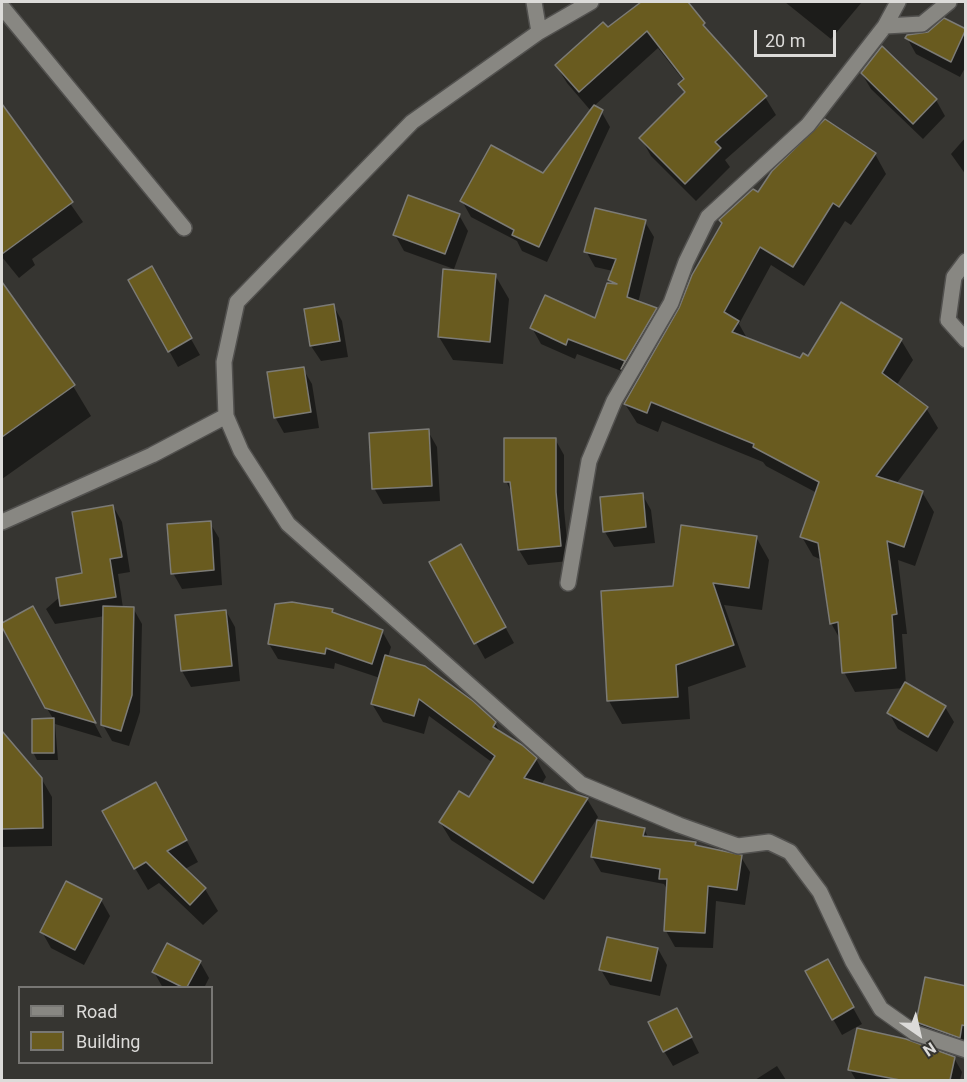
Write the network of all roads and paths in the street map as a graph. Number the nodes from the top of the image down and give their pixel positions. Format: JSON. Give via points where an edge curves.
{"nodes":[{"id":1,"x":534,"y":2,"type":"edge"},
{"id":2,"x":591,"y":2,"type":"edge"},
{"id":3,"x":898,"y":2,"type":"edge"},
{"id":4,"x":949,"y":2,"type":"edge"},
{"id":5,"x":2,"y":7,"type":"edge"},
{"id":6,"x":885,"y":26,"type":"junction"},
{"id":7,"x":539,"y":32,"type":"junction"},
{"id":8,"x":184,"y":228,"type":"dead end"},
{"id":9,"x":966,"y":261,"type":"edge"},
{"id":10,"x":966,"y":340,"type":"edge"},
{"id":11,"x":226,"y":416,"type":"junction"},
{"id":12,"x":2,"y":522,"type":"edge"},
{"id":13,"x":568,"y":583,"type":"dead end"},
{"id":14,"x":966,"y":1050,"type":"edge"}],
"edges":[{"from":1,"to":7,"type":"street"},
{"from":2,"to":7,"type":"street"},
{"from":3,"to":6,"type":"street"},
{"from":4,"to":6,"type":"street","via":[[922,24]]},
{"from":5,"to":8,"type":"street"},
{"from":6,"to":13,"type":"street","via":[[808,125],[708,217],[671,303],[614,401],[589,461]]},
{"from":7,"to":11,"type":"street","via":[[412,122],[237,302],[224,362]]},
{"from":9,"to":10,"type":"street","via":[[954,277],[948,320]]},
{"from":11,"to":12,"type":"street","via":[[152,455]]},
{"from":11,"to":14,"type":"street","via":[[241,451],[288,525],[581,784],[738,846],[769,842],[790,852],[820,892],[853,962],[881,1009],[915,1033]]}]}
